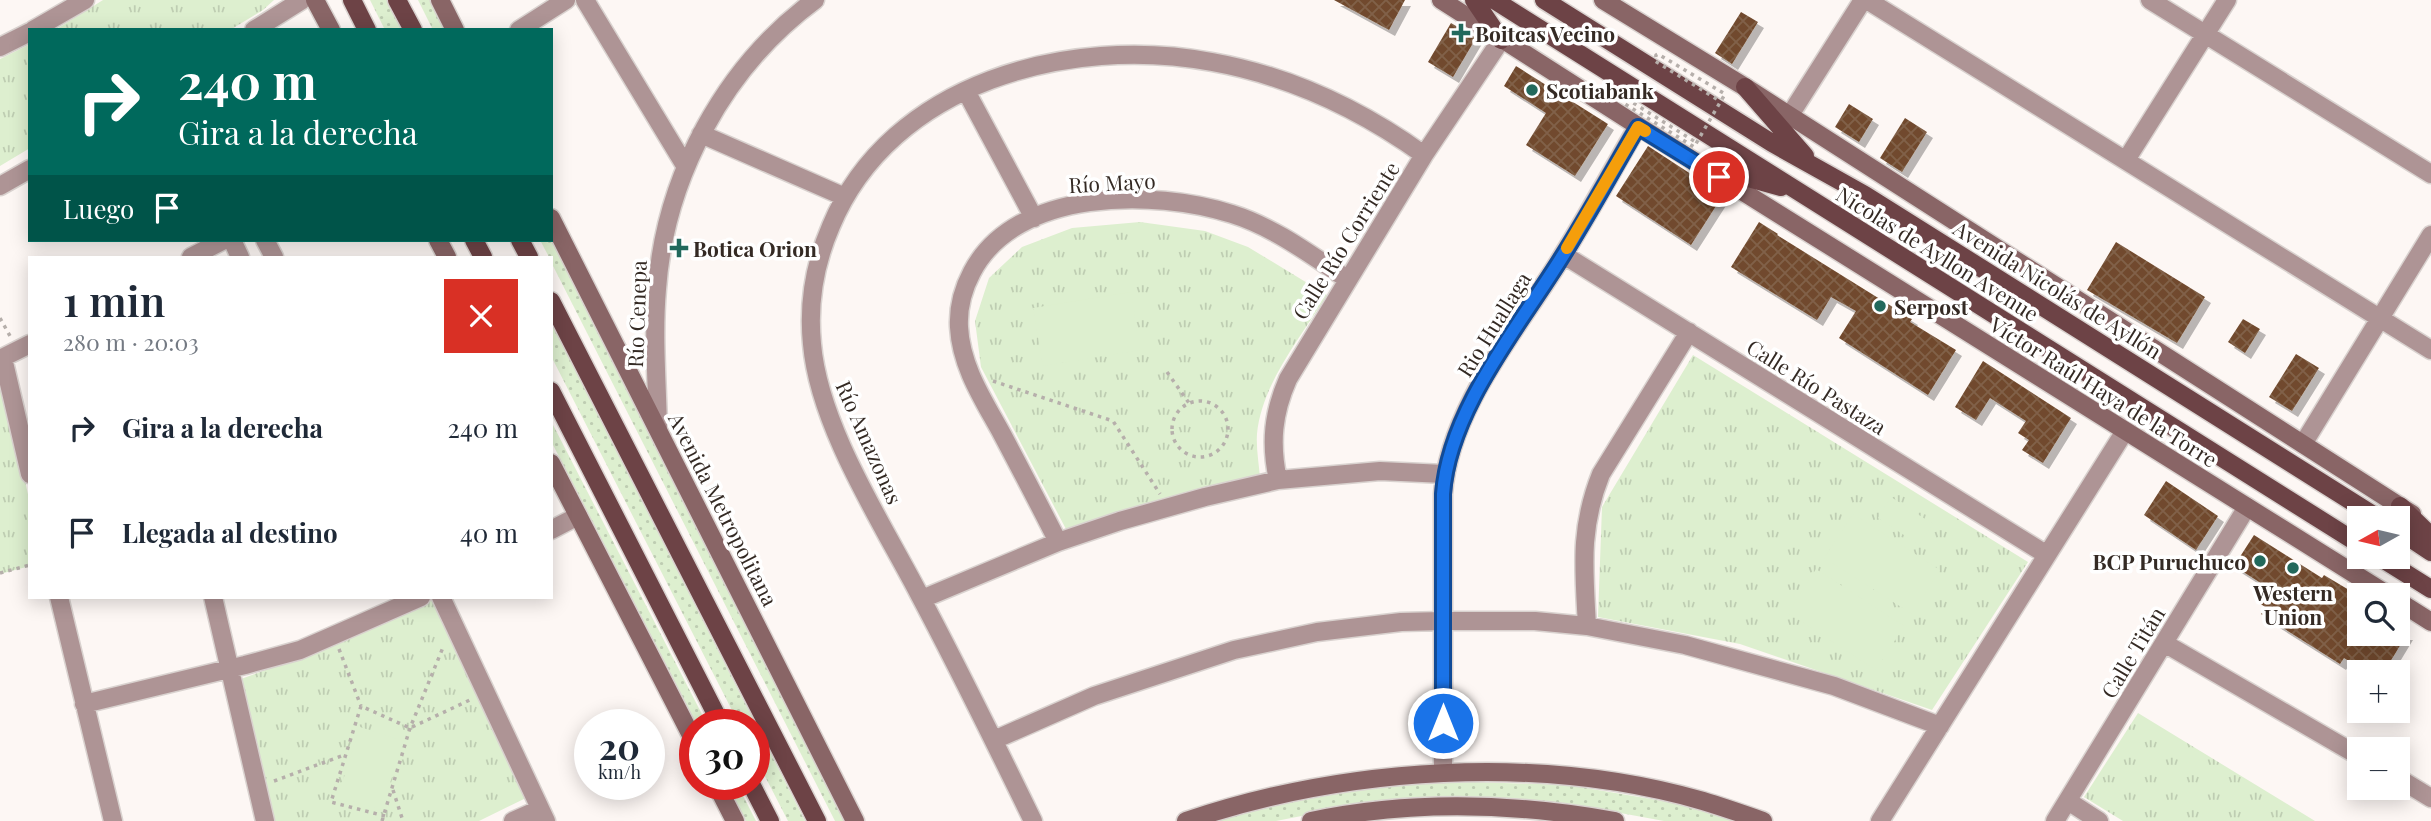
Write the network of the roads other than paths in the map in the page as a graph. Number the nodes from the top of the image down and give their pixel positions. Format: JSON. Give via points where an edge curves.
{"nodes":[{"id":1,"x":85,"y":0,"type":"edge"},
{"id":2,"x":302,"y":0,"type":"edge"},
{"id":3,"x":315,"y":0,"type":"edge"},
{"id":4,"x":352,"y":0,"type":"edge"},
{"id":5,"x":397,"y":0,"type":"edge"},
{"id":6,"x":440,"y":0,"type":"edge"},
{"id":7,"x":566,"y":0,"type":"edge"},
{"id":8,"x":585,"y":0,"type":"edge"},
{"id":9,"x":815,"y":0,"type":"edge"},
{"id":10,"x":1441,"y":0,"type":"edge"},
{"id":11,"x":1474,"y":0,"type":"edge"},
{"id":12,"x":1494,"y":0,"type":"edge"},
{"id":13,"x":1544,"y":0,"type":"edge"},
{"id":14,"x":1603,"y":0,"type":"edge"},
{"id":15,"x":1865,"y":0,"type":"edge"},
{"id":16,"x":2150,"y":0,"type":"edge"},
{"id":17,"x":2227,"y":0,"type":"edge"},
{"id":18,"x":37,"y":28,"type":"edge"},
{"id":19,"x":257,"y":28,"type":"edge"},
{"id":20,"x":330,"y":28,"type":"edge"},
{"id":21,"x":367,"y":28,"type":"edge"},
{"id":22,"x":411,"y":28,"type":"edge"},
{"id":23,"x":454,"y":28,"type":"edge"},
{"id":24,"x":522,"y":28,"type":"edge"},
{"id":25,"x":28,"y":33,"type":"edge"},
{"id":26,"x":2205,"y":34,"type":"junction"},
{"id":27,"x":1501,"y":40,"type":"junction"},
{"id":28,"x":0,"y":47,"type":"edge"},
{"id":29,"x":1745,"y":87,"type":"junction"},
{"id":30,"x":966,"y":91,"type":"junction"},
{"id":31,"x":1790,"y":116,"type":"junction"},
{"id":32,"x":1638,"y":127,"type":"junction"},
{"id":33,"x":701,"y":134,"type":"junction"},
{"id":34,"x":1424,"y":155,"type":"junction"},
{"id":35,"x":2126,"y":160,"type":"junction"},
{"id":36,"x":1698,"y":164,"type":"junction"},
{"id":37,"x":1814,"y":166,"type":"junction"},
{"id":38,"x":686,"y":167,"type":"junction"},
{"id":39,"x":28,"y":170,"type":"edge"},
{"id":40,"x":2431,"y":174,"type":"edge"},
{"id":41,"x":0,"y":186,"type":"edge"},
{"id":42,"x":1798,"y":191,"type":"junction"},
{"id":43,"x":845,"y":197,"type":"junction"},
{"id":44,"x":1034,"y":218,"type":"junction"},
{"id":45,"x":553,"y":222,"type":"edge"},
{"id":46,"x":2431,"y":235,"type":"edge"},
{"id":47,"x":220,"y":242,"type":"edge"},
{"id":48,"x":1563,"y":255,"type":"junction"},
{"id":49,"x":193,"y":256,"type":"edge"},
{"id":50,"x":1347,"y":278,"type":"junction"},
{"id":51,"x":553,"y":305,"type":"edge"},
{"id":52,"x":2380,"y":317,"type":"junction"},
{"id":53,"x":1689,"y":332,"type":"junction"},
{"id":54,"x":28,"y":345,"type":"edge"},
{"id":55,"x":2431,"y":350,"type":"edge"},
{"id":56,"x":1,"y":359,"type":"edge"},
{"id":57,"x":553,"y":395,"type":"edge"},
{"id":58,"x":658,"y":427,"type":"junction"},
{"id":59,"x":2125,"y":431,"type":"junction"},
{"id":60,"x":2303,"y":444,"type":"junction"},
{"id":61,"x":28,"y":466,"type":"edge"},
{"id":62,"x":553,"y":467,"type":"edge"},
{"id":63,"x":1444,"y":474,"type":"junction"},
{"id":64,"x":1278,"y":480,"type":"junction"},
{"id":65,"x":2359,"y":506,"type":"edge"},
{"id":66,"x":2400,"y":506,"type":"edge"},
{"id":67,"x":2247,"y":507,"type":"junction"},
{"id":68,"x":2410,"y":512,"type":"edge"},
{"id":69,"x":578,"y":516,"type":"junction"},
{"id":70,"x":2410,"y":516,"type":"edge"},
{"id":71,"x":2431,"y":525,"type":"edge"},
{"id":72,"x":553,"y":529,"type":"edge"},
{"id":73,"x":2347,"y":536,"type":"edge"},
{"id":74,"x":2431,"y":536,"type":"edge"},
{"id":75,"x":2410,"y":538,"type":"edge"},
{"id":76,"x":1058,"y":542,"type":"junction"},
{"id":77,"x":2431,"y":552,"type":"edge"},
{"id":78,"x":2047,"y":555,"type":"junction"},
{"id":79,"x":2399,"y":569,"type":"edge"},
{"id":80,"x":2369,"y":583,"type":"edge"},
{"id":81,"x":2431,"y":589,"type":"edge"},
{"id":82,"x":59,"y":599,"type":"edge"},
{"id":83,"x":213,"y":599,"type":"edge"},
{"id":84,"x":411,"y":599,"type":"edge"},
{"id":85,"x":442,"y":599,"type":"edge"},
{"id":86,"x":922,"y":599,"type":"junction"},
{"id":87,"x":2410,"y":609,"type":"edge"},
{"id":88,"x":1443,"y":621,"type":"junction"},
{"id":89,"x":2431,"y":622,"type":"edge"},
{"id":90,"x":1587,"y":626,"type":"junction"},
{"id":91,"x":2164,"y":643,"type":"junction"},
{"id":92,"x":229,"y":670,"type":"junction"},
{"id":93,"x":84,"y":704,"type":"junction"},
{"id":94,"x":713,"y":709,"type":"edge"},
{"id":95,"x":679,"y":712,"type":"edge"},
{"id":96,"x":1940,"y":726,"type":"junction"},
{"id":97,"x":994,"y":740,"type":"junction"},
{"id":98,"x":2347,"y":749,"type":"edge"},
{"id":99,"x":1443,"y":773,"type":"junction"},
{"id":100,"x":2410,"y":785,"type":"edge"},
{"id":101,"x":2431,"y":798,"type":"edge"},
{"id":102,"x":724,"y":800,"type":"edge"},
{"id":103,"x":759,"y":800,"type":"edge"},
{"id":104,"x":2067,"y":801,"type":"junction"},
{"id":105,"x":543,"y":815,"type":"edge"},
{"id":106,"x":113,"y":821,"type":"edge"},
{"id":107,"x":265,"y":821,"type":"edge"},
{"id":108,"x":513,"y":821,"type":"edge"},
{"id":109,"x":735,"y":821,"type":"edge"},
{"id":110,"x":770,"y":821,"type":"edge"},
{"id":111,"x":817,"y":821,"type":"edge"},
{"id":112,"x":855,"y":821,"type":"edge"},
{"id":113,"x":1033,"y":821,"type":"edge"},
{"id":114,"x":1186,"y":821,"type":"edge"},
{"id":115,"x":1311,"y":821,"type":"edge"},
{"id":116,"x":1615,"y":821,"type":"edge"},
{"id":117,"x":1763,"y":821,"type":"edge"},
{"id":118,"x":1880,"y":821,"type":"edge"},
{"id":119,"x":2055,"y":821,"type":"edge"},
{"id":120,"x":2099,"y":821,"type":"edge"}],
"edges":[{"from":1,"to":18,"type":"street"},
{"from":2,"to":19,"type":"street"},
{"from":3,"to":20,"type":"street"},
{"from":4,"to":21,"type":"main road"},
{"from":5,"to":22,"type":"main road"},
{"from":6,"to":23,"type":"street"},
{"from":7,"to":24,"type":"street"},
{"from":8,"to":38,"type":"street"},
{"from":9,"to":33,"type":"street","name":"Río Cenepa","via":[[757,52]]},
{"from":10,"to":27,"type":"street","name":"Víctor Raúl Haya de la Torre"},
{"from":11,"to":27,"type":"main road"},
{"from":12,"to":42,"type":"main road","name":"Nicolas de Ayllon Avenue"},
{"from":13,"to":37,"type":"main road"},
{"from":14,"to":29,"type":"street"},
{"from":15,"to":31,"type":"street"},
{"from":15,"to":35,"type":"street"},
{"from":16,"to":26,"type":"street"},
{"from":17,"to":26,"type":"street"},
{"from":25,"to":28,"type":"street"},
{"from":26,"to":35,"type":"street"},
{"from":26,"to":40,"type":"street"},
{"from":27,"to":32,"type":"street","name":"Víctor Raúl Haya de la Torre"},
{"from":27,"to":34,"type":"street","name":"Calle Río Corriente"},
{"from":29,"to":31,"type":"street"},
{"from":29,"to":37,"type":"main road"},
{"from":30,"to":34,"type":"street","name":"Río Amazonas","via":[[1022,70],[1080,57],[1188,58],[1242,68],[1306,89],[1367,118]]},
{"from":30,"to":43,"type":"street","name":"Río Amazonas","via":[[906,126],[872,159]]},
{"from":30,"to":44,"type":"street"},
{"from":31,"to":60,"type":"street"},
{"from":32,"to":36,"type":"street","name":"Víctor Raúl Haya de la Torre"},
{"from":32,"to":48,"type":"street","name":"Rio Huallaga"},
{"from":33,"to":38,"type":"street","name":"Río Cenepa"},
{"from":33,"to":43,"type":"street"},
{"from":34,"to":50,"type":"street","name":"Calle Río Corriente"},
{"from":35,"to":52,"type":"street"},
{"from":36,"to":42,"type":"main road"},
{"from":36,"to":59,"type":"street","name":"Víctor Raúl Haya de la Torre"},
{"from":37,"to":65,"type":"main road","name":"Avenida Nicolás de Ayllón"},
{"from":38,"to":58,"type":"street","name":"Río Cenepa","via":[[666,226],[657,288]]},
{"from":39,"to":41,"type":"street"},
{"from":42,"to":73,"type":"main road","name":"Nicolas de Ayllon Avenue"},
{"from":43,"to":86,"type":"street","name":"Río Amazonas","via":[[816,272],[811,319],[815,367],[827,413]]},
{"from":44,"to":50,"type":"street","name":"Río Mayo","via":[[1060,207],[1104,201],[1187,204],[1233,214],[1277,234]]},
{"from":44,"to":76,"type":"street","name":"Río Mayo","via":[[996,240],[977,263],[963,293],[959,325],[969,373]]},
{"from":45,"to":58,"type":"street","name":"Avenida Metropolitana"},
{"from":46,"to":52,"type":"street"},
{"from":47,"to":49,"type":"street"},
{"from":48,"to":53,"type":"street","name":"Calle Río Pastaza"},
{"from":48,"to":63,"type":"street","name":"Rio Huallaga","via":[[1459,424]]},
{"from":50,"to":64,"type":"street","name":"Calle Río Corriente","via":[[1287,379],[1278,403],[1273,456]]},
{"from":51,"to":111,"type":"main road"},
{"from":52,"to":55,"type":"street"},
{"from":52,"to":60,"type":"street"},
{"from":53,"to":78,"type":"street","name":"Calle Río Pastaza"},
{"from":53,"to":90,"type":"street","via":[[1601,474],[1591,500],[1584,554]]},
{"from":54,"to":56,"type":"street"},
{"from":56,"to":61,"type":"street"},
{"from":57,"to":94,"type":"main road"},
{"from":58,"to":112,"type":"street","name":"Avenida Metropolitana"},
{"from":59,"to":67,"type":"street","name":"Víctor Raúl Haya de la Torre"},
{"from":59,"to":78,"type":"street"},
{"from":60,"to":66,"type":"street"},
{"from":62,"to":69,"type":"street"},
{"from":63,"to":64,"type":"street","via":[[1380,471]]},
{"from":63,"to":88,"type":"street","name":"Rio Huallaga"},
{"from":64,"to":76,"type":"street"},
{"from":67,"to":80,"type":"street","name":"Víctor Raúl Haya de la Torre"},
{"from":67,"to":91,"type":"street","name":"Calle Titán"},
{"from":68,"to":71,"type":"street"},
{"from":69,"to":72,"type":"street"},
{"from":69,"to":95,"type":"street"},
{"from":70,"to":74,"type":"main road"},
{"from":75,"to":77,"type":"main road"},
{"from":76,"to":86,"type":"street"},
{"from":78,"to":96,"type":"street"},
{"from":79,"to":81,"type":"main road"},
{"from":82,"to":93,"type":"street"},
{"from":83,"to":92,"type":"street"},
{"from":84,"to":92,"type":"street","via":[[300,650]]},
{"from":85,"to":105,"type":"street"},
{"from":86,"to":97,"type":"street","name":"Río Amazonas"},
{"from":87,"to":89,"type":"street"},
{"from":88,"to":90,"type":"street"},
{"from":88,"to":97,"type":"street","via":[[1317,632],[1234,650],[1094,696]]},
{"from":88,"to":99,"type":"street","name":"Rio Huallaga"},
{"from":90,"to":96,"type":"street","via":[[1685,645],[1834,686]]},
{"from":91,"to":98,"type":"street"},
{"from":91,"to":104,"type":"street","name":"Calle Titán"},
{"from":92,"to":93,"type":"street"},
{"from":92,"to":107,"type":"street"},
{"from":93,"to":106,"type":"street"},
{"from":96,"to":118,"type":"street"},
{"from":97,"to":113,"type":"street","name":"Río Amazonas"},
{"from":99,"to":114,"type":"street","via":[[1303,789]]},
{"from":99,"to":117,"type":"street","via":[[1528,774],[1614,783],[1702,801]]},
{"from":100,"to":101,"type":"street"},
{"from":102,"to":109,"type":"street"},
{"from":103,"to":110,"type":"main road"},
{"from":104,"to":119,"type":"street","name":"Calle Titán"},
{"from":104,"to":120,"type":"street"},
{"from":105,"to":108,"type":"street"},
{"from":115,"to":116,"type":"street","via":[[1444,806],[1544,811]]}]}
